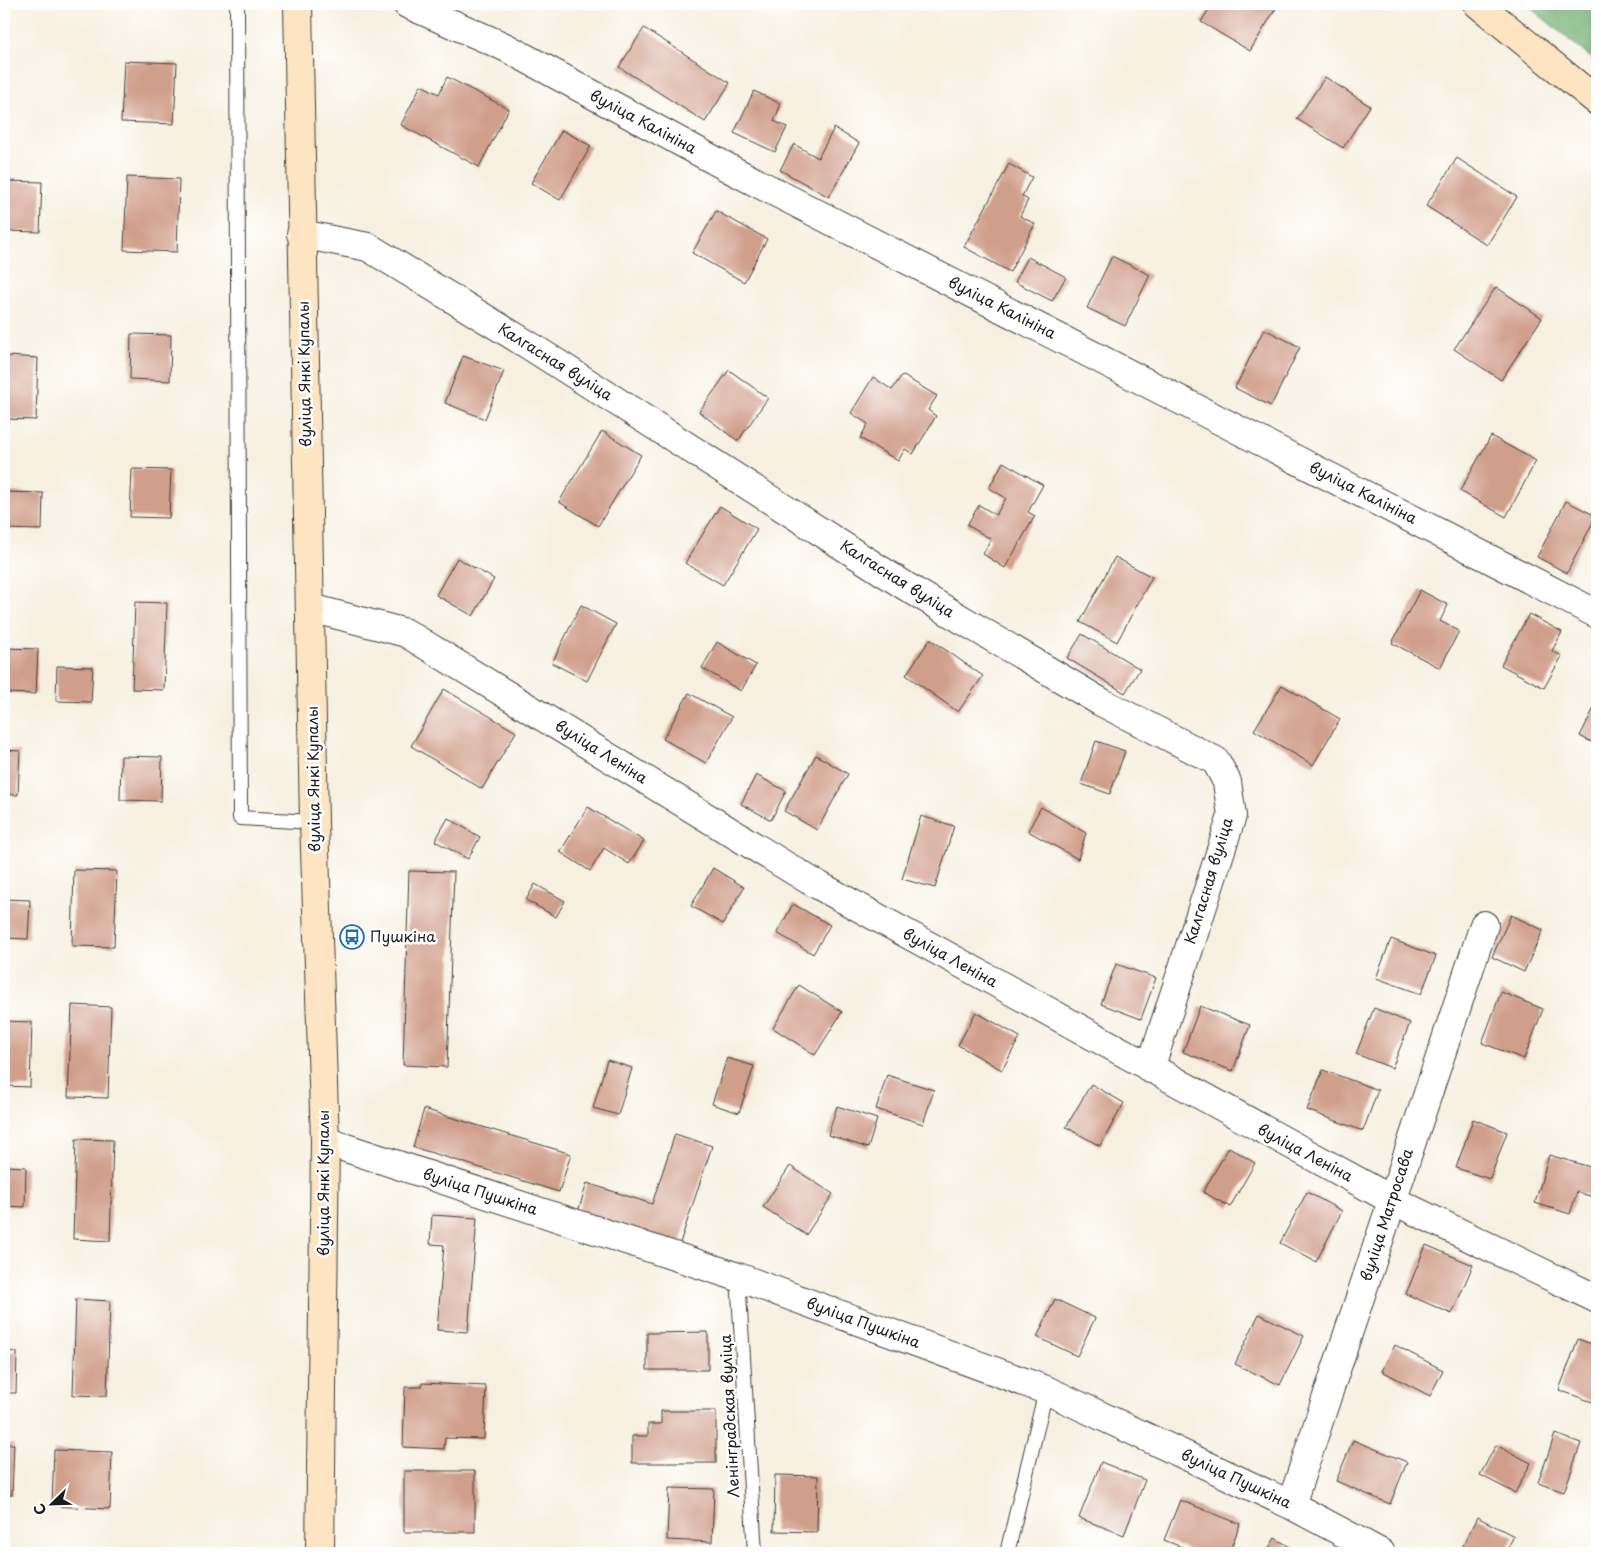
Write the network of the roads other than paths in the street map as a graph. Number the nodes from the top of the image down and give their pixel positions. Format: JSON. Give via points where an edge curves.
{"nodes":[{"id":1,"x":236,"y":4,"type":"edge"},
{"id":2,"x":298,"y":4,"type":"edge"},
{"id":3,"x":407,"y":4,"type":"edge"},
{"id":4,"x":1478,"y":4,"type":"edge"},
{"id":5,"x":1597,"y":101,"type":"edge"},
{"id":6,"x":301,"y":234,"type":"junction"},
{"id":7,"x":311,"y":608,"type":"junction"},
{"id":8,"x":1597,"y":614,"type":"edge"},
{"id":9,"x":314,"y":822,"type":"junction"},
{"id":10,"x":1484,"y":925,"type":"dead end"},
{"id":11,"x":1150,"y":1069,"type":"junction"},
{"id":12,"x":325,"y":1141,"type":"junction"},
{"id":13,"x":1392,"y":1200,"type":"junction"},
{"id":14,"x":738,"y":1277,"type":"junction"},
{"id":15,"x":1597,"y":1299,"type":"edge"},
{"id":16,"x":1046,"y":1390,"type":"junction"},
{"id":17,"x":1291,"y":1505,"type":"junction"},
{"id":18,"x":320,"y":1553,"type":"edge"},
{"id":19,"x":755,"y":1553,"type":"edge"},
{"id":20,"x":1006,"y":1553,"type":"edge"},
{"id":21,"x":1381,"y":1553,"type":"edge"}],
"edges":[{"from":1,"to":9,"type":"lane","via":[[240,818]]},
{"from":2,"to":6,"type":"street","name":"вуліца Янкі Купалы"},
{"from":3,"to":8,"type":"street","name":"вуліца Калініна","via":[[505,47],[736,172]]},
{"from":4,"to":5,"type":"street"},
{"from":6,"to":7,"type":"street","name":"вуліца Янкі Купалы"},
{"from":6,"to":11,"type":"street","name":"Калгасная вуліца","via":[[368,248],[530,346],[908,587],[1101,702],[1216,761],[1227,782],[1232,816]]},
{"from":7,"to":9,"type":"street","name":"вуліца Янкі Купалы"},
{"from":7,"to":11,"type":"street","name":"вуліца Леніна","via":[[406,633],[809,880]]},
{"from":9,"to":12,"type":"street","name":"вуліца Янкі Купалы"},
{"from":10,"to":13,"type":"street","name":"вуліца Матросава"},
{"from":11,"to":13,"type":"street","name":"вуліца Леніна"},
{"from":12,"to":14,"type":"street","name":"вуліца Пушкіна"},
{"from":12,"to":18,"type":"street","name":"вуліца Янкі Купалы"},
{"from":13,"to":15,"type":"street","name":"вуліца Леніна"},
{"from":13,"to":17,"type":"street","name":"вуліца Матросава"},
{"from":14,"to":16,"type":"street","name":"вуліца Пушкіна"},
{"from":14,"to":19,"type":"lane","name":"Ленінградская вуліца"},
{"from":16,"to":17,"type":"street","name":"вуліца Пушкіна"},
{"from":16,"to":20,"type":"lane"},
{"from":17,"to":21,"type":"street","name":"вуліца Пушкіна"}]}
